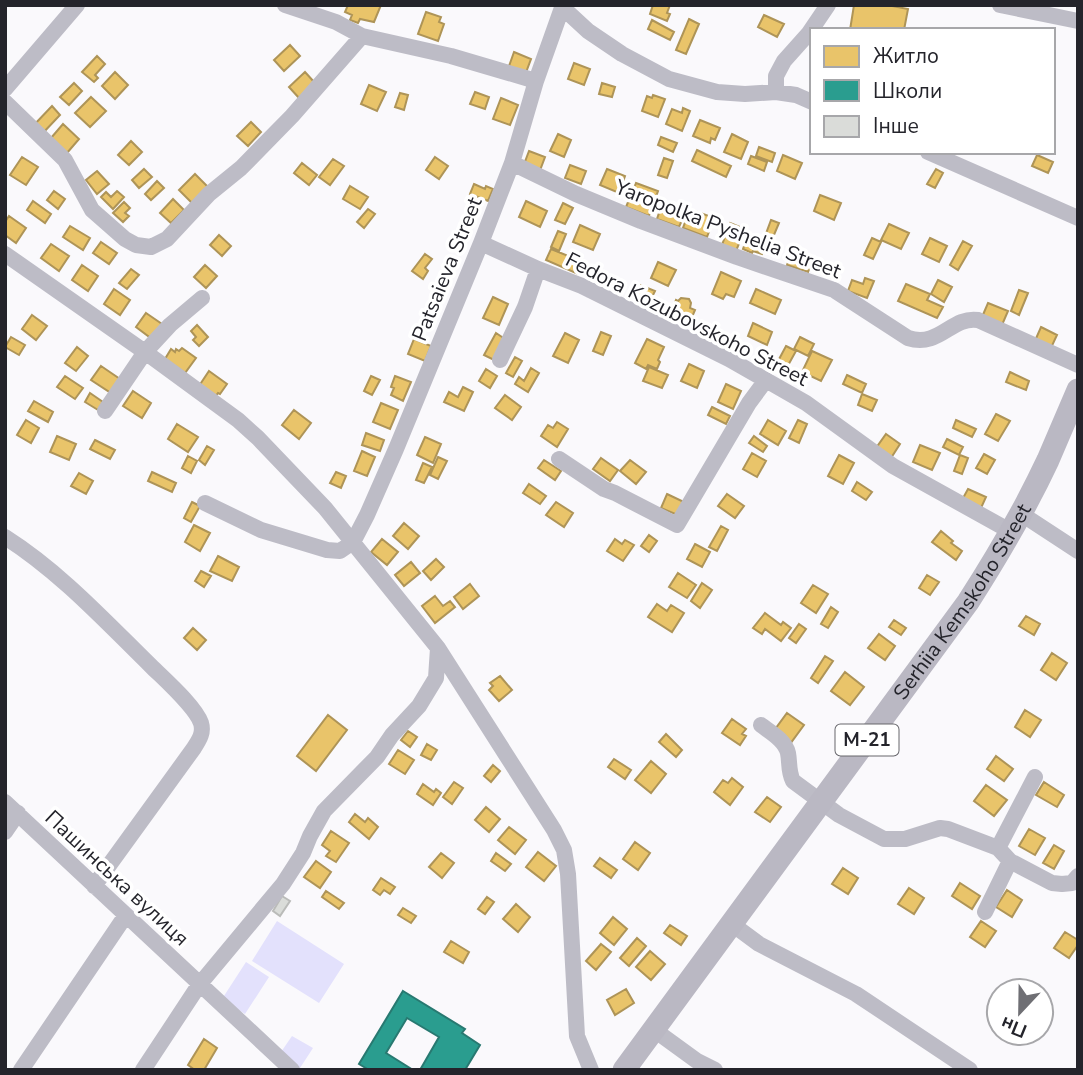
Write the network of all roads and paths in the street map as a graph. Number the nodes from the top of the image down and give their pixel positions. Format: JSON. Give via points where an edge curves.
{"nodes":[{"id":1,"x":77,"y":5,"type":"edge"},
{"id":2,"x":285,"y":5,"type":"edge"},
{"id":3,"x":828,"y":5,"type":"edge"},
{"id":4,"x":1000,"y":5,"type":"edge"},
{"id":5,"x":562,"y":6,"type":"edge"},
{"id":6,"x":1078,"y":21,"type":"edge"},
{"id":7,"x":812,"y":28,"type":"edge"},
{"id":8,"x":810,"y":32,"type":"edge"},
{"id":9,"x":362,"y":36,"type":"junction"},
{"id":10,"x":536,"y":81,"type":"junction"},
{"id":11,"x":5,"y":89,"type":"edge"},
{"id":12,"x":776,"y":92,"type":"junction"},
{"id":13,"x":810,"y":101,"type":"edge"},
{"id":14,"x":5,"y":102,"type":"edge"},
{"id":15,"x":933,"y":154,"type":"edge"},
{"id":16,"x":512,"y":163,"type":"junction"},
{"id":17,"x":1078,"y":218,"type":"edge"},
{"id":18,"x":481,"y":243,"type":"junction"},
{"id":19,"x":5,"y":254,"type":"edge"},
{"id":20,"x":538,"y":269,"type":"junction"},
{"id":21,"x":202,"y":298,"type":"dead end"},
{"id":22,"x":145,"y":352,"type":"junction"},
{"id":23,"x":500,"y":360,"type":"dead end"},
{"id":24,"x":1078,"y":365,"type":"edge"},
{"id":25,"x":766,"y":380,"type":"junction"},
{"id":26,"x":1078,"y":390,"type":"edge"},
{"id":27,"x":105,"y":411,"type":"dead end"},
{"id":28,"x":559,"y":459,"type":"dead end"},
{"id":29,"x":205,"y":503,"type":"dead end"},
{"id":30,"x":1015,"y":522,"type":"junction"},
{"id":31,"x":5,"y":537,"type":"edge"},
{"id":32,"x":353,"y":542,"type":"junction"},
{"id":33,"x":1078,"y":551,"type":"edge"},
{"id":34,"x":438,"y":648,"type":"junction"},
{"id":35,"x":761,"y":725,"type":"dead end"},
{"id":36,"x":1035,"y":777,"type":"dead end"},
{"id":37,"x":5,"y":802,"type":"edge"},
{"id":38,"x":821,"y":802,"type":"junction"},
{"id":39,"x":18,"y":814,"type":"junction"},
{"id":40,"x":5,"y":832,"type":"edge"},
{"id":41,"x":998,"y":848,"type":"junction"},
{"id":42,"x":1010,"y":861,"type":"junction"},
{"id":43,"x":1078,"y":876,"type":"edge"},
{"id":44,"x":94,"y":886,"type":"junction"},
{"id":45,"x":985,"y":912,"type":"dead end"},
{"id":46,"x":126,"y":915,"type":"junction"},
{"id":47,"x":732,"y":924,"type":"junction"},
{"id":48,"x":200,"y":985,"type":"junction"},
{"id":49,"x":653,"y":1029,"type":"junction"},
{"id":50,"x":21,"y":1070,"type":"edge"},
{"id":51,"x":143,"y":1070,"type":"edge"},
{"id":52,"x":292,"y":1070,"type":"edge"},
{"id":53,"x":590,"y":1070,"type":"edge"},
{"id":54,"x":624,"y":1070,"type":"edge"},
{"id":55,"x":715,"y":1070,"type":"edge"},
{"id":56,"x":970,"y":1070,"type":"edge"}],
"edges":[{"from":1,"to":11,"type":"street"},
{"from":2,"to":9,"type":"street"},
{"from":3,"to":7,"type":"street"},
{"from":4,"to":6,"type":"street"},
{"from":5,"to":10,"type":"street","name":"Patsaieva Street"},
{"from":5,"to":12,"type":"street","via":[[588,31],[669,79],[717,92]]},
{"from":8,"to":12,"type":"street","via":[[784,61],[776,76]]},
{"from":9,"to":10,"type":"street"},
{"from":9,"to":14,"type":"street","via":[[241,168],[167,239],[150,247],[125,239],[92,210],[65,160]]},
{"from":10,"to":16,"type":"street","name":"Patsaieva Street"},
{"from":12,"to":13,"type":"street"},
{"from":15,"to":17,"type":"street"},
{"from":16,"to":18,"type":"street","name":"Patsaieva Street"},
{"from":16,"to":24,"type":"street","name":"Yaropolka Pyshelia Street","via":[[641,220],[834,290],[908,338],[929,340],[972,319]]},
{"from":18,"to":20,"type":"street","name":"Fedora Kozubovskoho Street"},
{"from":18,"to":32,"type":"street","name":"Patsaieva Street"},
{"from":19,"to":22,"type":"street"},
{"from":20,"to":23,"type":"street"},
{"from":20,"to":25,"type":"street","name":"Fedora Kozubovskoho Street","via":[[582,286]]},
{"from":21,"to":22,"type":"street"},
{"from":22,"to":27,"type":"street"},
{"from":22,"to":32,"type":"street","via":[[248,429]]},
{"from":25,"to":28,"type":"street","via":[[677,525],[604,489]]},
{"from":25,"to":30,"type":"street","name":"Fedora Kozubovskoho Street","via":[[893,466]]},
{"from":26,"to":30,"type":"highway","name":"Serhiia Kemskoho Street","number":"М-21"},
{"from":29,"to":32,"type":"street","via":[[261,530],[327,550],[340,551]]},
{"from":30,"to":33,"type":"street","name":"Fedora Kozubovskoho Street"},
{"from":30,"to":38,"type":"highway","name":"Serhiia Kemskoho Street","number":"М-21","via":[[968,602]]},
{"from":31,"to":44,"type":"street","via":[[87,604],[174,689],[200,721],[202,730],[194,748]]},
{"from":32,"to":34,"type":"street"},
{"from":34,"to":48,"type":"street","via":[[436,678],[419,706],[324,811],[283,884]]},
{"from":34,"to":53,"type":"street","via":[[564,850],[577,1036]]},
{"from":35,"to":38,"type":"street","via":[[785,747],[793,781]]},
{"from":36,"to":41,"type":"street"},
{"from":37,"to":39,"type":"street","name":"Пашинська вулиця"},
{"from":38,"to":41,"type":"street","via":[[884,839],[905,839],[940,828]]},
{"from":38,"to":47,"type":"highway","name":"Serhiia Kemskoho Street","number":"М-21"},
{"from":39,"to":40,"type":"street"},
{"from":39,"to":44,"type":"street","name":"Пашинська вулиця"},
{"from":41,"to":42,"type":"street"},
{"from":42,"to":43,"type":"street","via":[[1052,883],[1072,883]]},
{"from":42,"to":45,"type":"street"},
{"from":44,"to":46,"type":"street","name":"Пашинська вулиця"},
{"from":46,"to":48,"type":"street","name":"Пашинська вулиця"},
{"from":46,"to":50,"type":"street"},
{"from":47,"to":49,"type":"highway","name":"Serhiia Kemskoho Street","number":"М-21"},
{"from":47,"to":56,"type":"street","via":[[759,944],[856,994]]},
{"from":48,"to":51,"type":"street"},
{"from":48,"to":52,"type":"street","name":"Пашинська вулиця"},
{"from":49,"to":54,"type":"highway","name":"Serhiia Kemskoho Street","number":"М-21"},
{"from":49,"to":55,"type":"street"}]}
